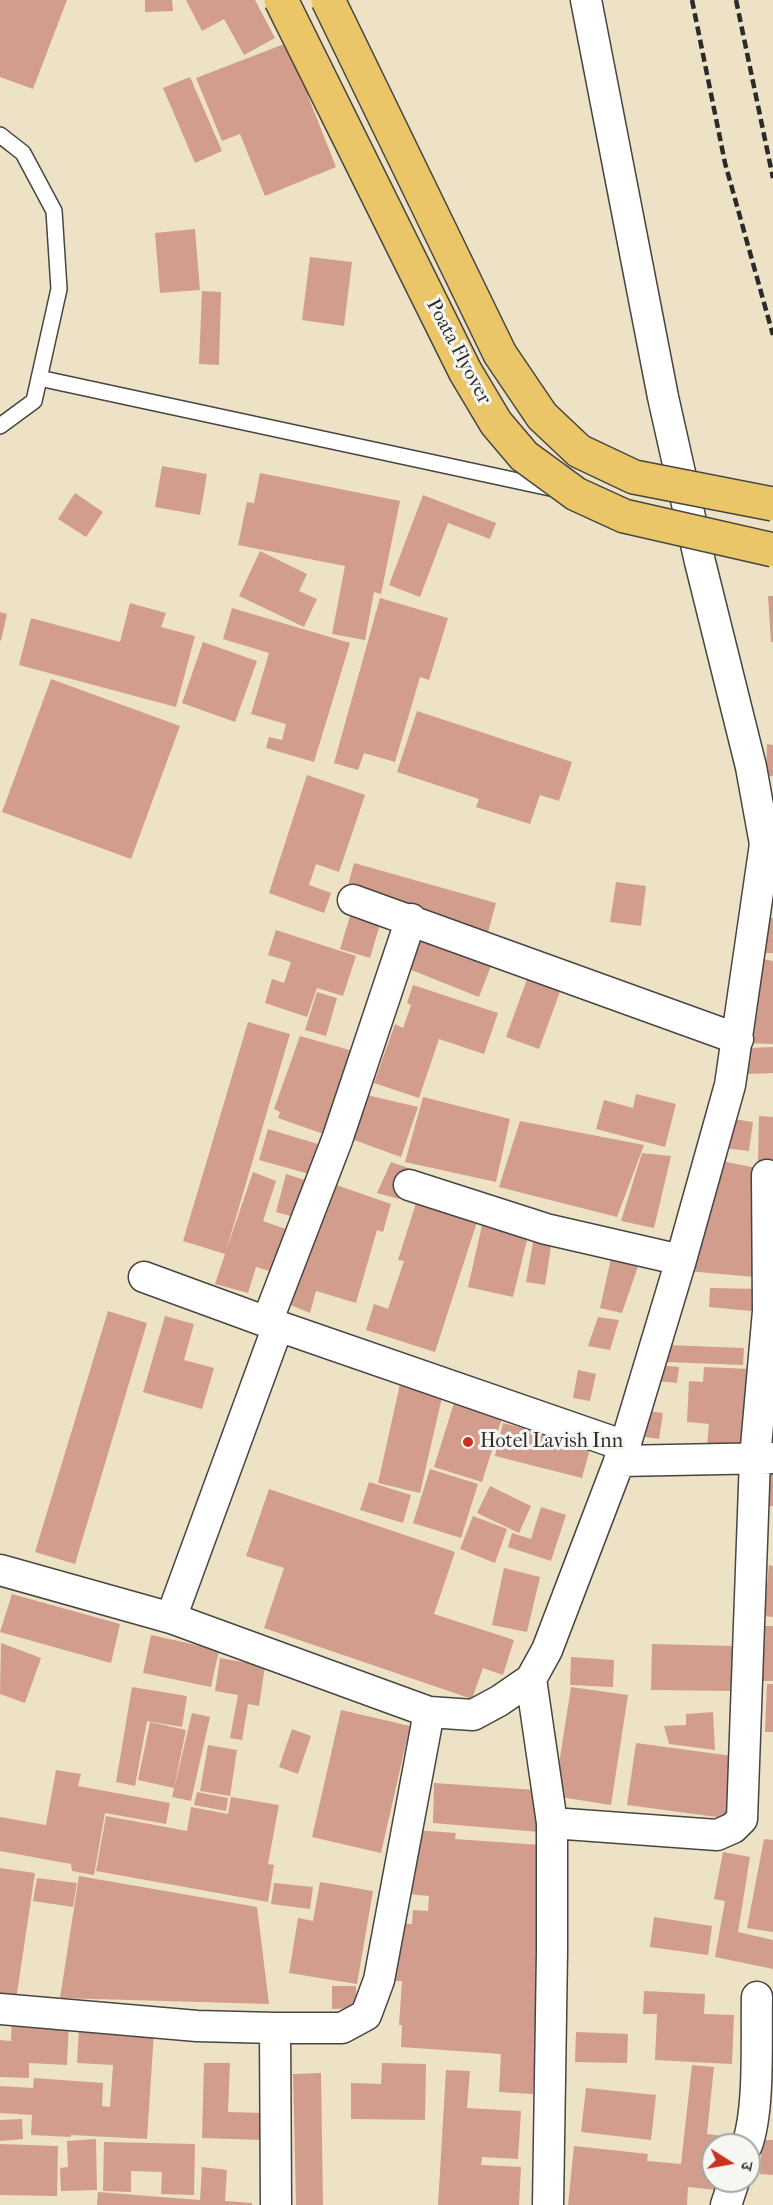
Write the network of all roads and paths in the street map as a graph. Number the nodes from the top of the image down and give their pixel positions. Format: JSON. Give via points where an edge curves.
{"nodes":[{"id":1,"x":281,"y":0,"type":"edge"},
{"id":2,"x":328,"y":0,"type":"edge"},
{"id":3,"x":586,"y":0,"type":"edge"},
{"id":4,"x":0,"y":135,"type":"edge"},
{"id":5,"x":39,"y":378,"type":"junction"},
{"id":6,"x":0,"y":426,"type":"edge"},
{"id":7,"x":576,"y":494,"type":"junction"},
{"id":8,"x":773,"y":504,"type":"edge"},
{"id":9,"x":773,"y":550,"type":"edge"},
{"id":10,"x":353,"y":900,"type":"dead end"},
{"id":11,"x":411,"y":919,"type":"junction"},
{"id":12,"x":738,"y":1039,"type":"junction"},
{"id":13,"x":767,"y":1175,"type":"dead end"},
{"id":14,"x":409,"y":1185,"type":"dead end"},
{"id":15,"x":681,"y":1260,"type":"junction"},
{"id":16,"x":144,"y":1277,"type":"dead end"},
{"id":17,"x":272,"y":1324,"type":"junction"},
{"id":18,"x":622,"y":1454,"type":"junction"},
{"id":19,"x":764,"y":1458,"type":"edge"},
{"id":20,"x":0,"y":1570,"type":"edge"},
{"id":21,"x":171,"y":1618,"type":"junction"},
{"id":22,"x":531,"y":1679,"type":"junction"},
{"id":23,"x":429,"y":1712,"type":"junction"},
{"id":24,"x":552,"y":1823,"type":"junction"},
{"id":25,"x":757,"y":1997,"type":"dead end"},
{"id":26,"x":0,"y":2009,"type":"edge"},
{"id":27,"x":275,"y":2028,"type":"junction"},
{"id":28,"x":751,"y":2133,"type":"edge"},
{"id":29,"x":276,"y":2205,"type":"edge"},
{"id":30,"x":549,"y":2205,"type":"edge"}],
"edges":[{"from":1,"to":7,"type":"highway","name":"Poata Flyover","bridge":true,"via":[[465,371],[496,423],[524,456]]},
{"from":2,"to":8,"type":"highway","name":"Poata Flyover","bridge":true,"via":[[500,354],[542,416],[579,451],[634,477]]},
{"from":3,"to":12,"type":"street","via":[[663,397],[751,766],[765,844]]},
{"from":4,"to":5,"type":"lane","via":[[23,153],[54,211],[59,289]]},
{"from":5,"to":6,"type":"lane","via":[[34,401]]},
{"from":5,"to":7,"type":"lane"},
{"from":7,"to":9,"type":"highway","name":"Poata Flyover","bridge":true,"via":[[624,516]]},
{"from":10,"to":11,"type":"street"},
{"from":11,"to":12,"type":"street"},
{"from":11,"to":17,"type":"street"},
{"from":12,"to":15,"type":"street","via":[[730,1085]]},
{"from":13,"to":19,"type":"street"},
{"from":14,"to":15,"type":"street","via":[[546,1229]]},
{"from":15,"to":18,"type":"street"},
{"from":16,"to":17,"type":"street"},
{"from":17,"to":18,"type":"street"},
{"from":17,"to":21,"type":"street"},
{"from":18,"to":19,"type":"street"},
{"from":18,"to":22,"type":"street","via":[[547,1650]]},
{"from":19,"to":24,"type":"street","via":[[742,1819],[717,1835]]},
{"from":20,"to":21,"type":"street"},
{"from":21,"to":23,"type":"street"},
{"from":22,"to":23,"type":"street","via":[[473,1715]]},
{"from":22,"to":24,"type":"street"},
{"from":23,"to":27,"type":"street","via":[[379,1980],[366,2015],[342,2028]]},
{"from":24,"to":30,"type":"street"},
{"from":25,"to":28,"type":"street"},
{"from":26,"to":27,"type":"street","via":[[197,2026]]},
{"from":27,"to":29,"type":"street"}]}
